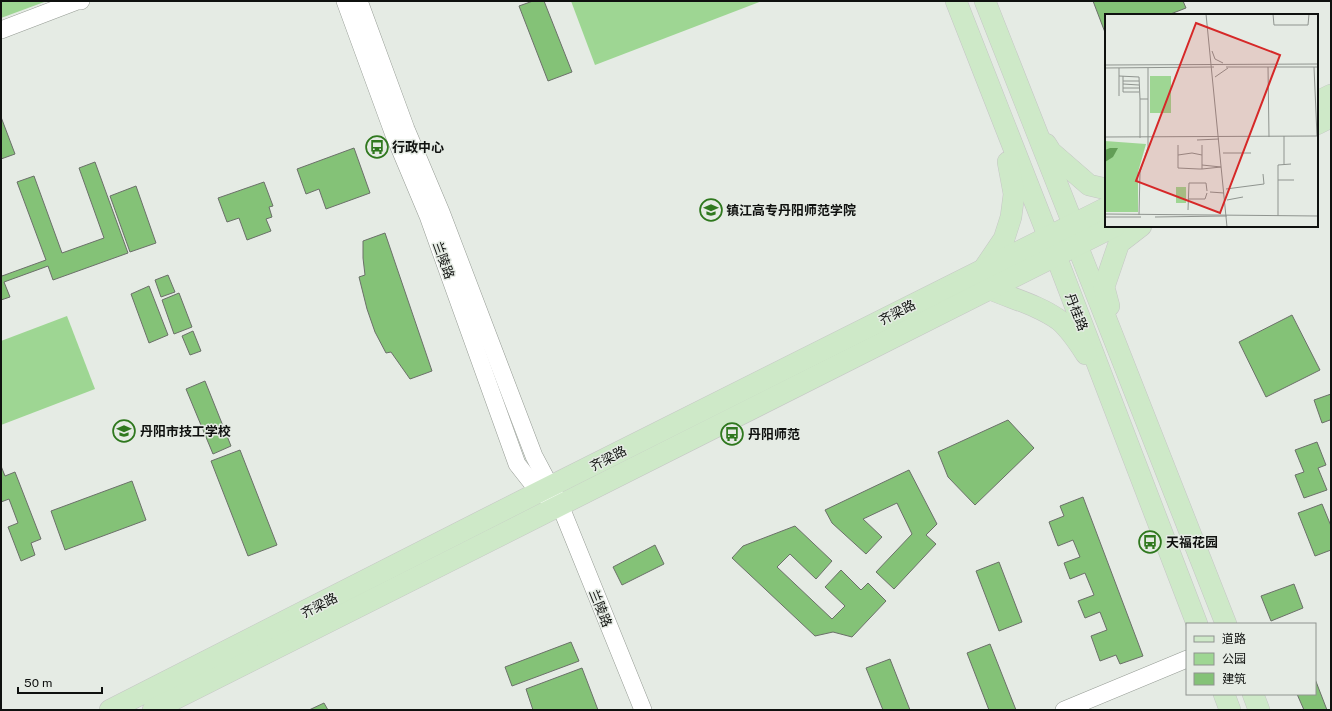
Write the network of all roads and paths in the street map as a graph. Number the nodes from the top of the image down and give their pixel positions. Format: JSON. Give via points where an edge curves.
{"nodes":[{"id":1,"x":81,"y":1,"type":"edge"},
{"id":2,"x":345,"y":1,"type":"edge"},
{"id":3,"x":358,"y":1,"type":"edge"},
{"id":4,"x":956,"y":1,"type":"edge"},
{"id":5,"x":986,"y":1,"type":"edge"},
{"id":6,"x":1,"y":30,"type":"edge"},
{"id":7,"x":1331,"y":95,"type":"edge"},
{"id":8,"x":1318,"y":102,"type":"edge"},
{"id":9,"x":1031,"y":117,"type":"junction"},
{"id":10,"x":1331,"y":117,"type":"edge"},
{"id":11,"x":1001,"y":118,"type":"junction"},
{"id":12,"x":1318,"y":124,"type":"edge"},
{"id":13,"x":1105,"y":189,"type":"edge"},
{"id":14,"x":1105,"y":208,"type":"edge"},
{"id":15,"x":1073,"y":224,"type":"junction"},
{"id":16,"x":1113,"y":227,"type":"edge"},
{"id":17,"x":1140,"y":227,"type":"edge"},
{"id":18,"x":1048,"y":236,"type":"junction"},
{"id":19,"x":1077,"y":245,"type":"junction"},
{"id":20,"x":1056,"y":256,"type":"junction"},
{"id":21,"x":984,"y":269,"type":"junction"},
{"id":22,"x":990,"y":289,"type":"junction"},
{"id":23,"x":1126,"y":368,"type":"junction"},
{"id":24,"x":1103,"y":379,"type":"junction"},
{"id":25,"x":545,"y":490,"type":"junction"},
{"id":26,"x":560,"y":505,"type":"junction"},
{"id":27,"x":1197,"y":623,"type":"edge"},
{"id":28,"x":1226,"y":623,"type":"edge"},
{"id":29,"x":1186,"y":659,"type":"edge"},
{"id":30,"x":1224,"y":695,"type":"edge"},
{"id":31,"x":1253,"y":695,"type":"edge"},
{"id":32,"x":110,"y":710,"type":"edge"},
{"id":33,"x":153,"y":710,"type":"edge"},
{"id":34,"x":643,"y":710,"type":"edge"},
{"id":35,"x":1064,"y":710,"type":"edge"},
{"id":36,"x":1230,"y":710,"type":"edge"},
{"id":37,"x":1259,"y":710,"type":"edge"}],
"edges":[{"from":1,"to":6,"type":"street"},
{"from":2,"to":25,"type":"street","name":"兰陵路","via":[[394,135],[428,216],[517,464]]},
{"from":3,"to":25,"type":"street","name":"兰陵路"},
{"from":4,"to":11,"type":"main road","name":"丹桂路"},
{"from":5,"to":9,"type":"main road","name":"丹桂路"},
{"from":7,"to":8,"type":"main road"},
{"from":9,"to":13,"type":"main road","via":[[1050,152],[1089,184]]},
{"from":9,"to":15,"type":"main road","name":"丹桂路"},
{"from":10,"to":12,"type":"main road"},
{"from":11,"to":18,"type":"main road","name":"丹桂路"},
{"from":11,"to":21,"type":"main road","via":[[1014,194],[1011,217],[1004,239]]},
{"from":14,"to":15,"type":"main road","name":"齐梁路"},
{"from":15,"to":18,"type":"main road","name":"齐梁路"},
{"from":15,"to":19,"type":"main road","name":"丹桂路"},
{"from":16,"to":19,"type":"main road","name":"齐梁路"},
{"from":17,"to":23,"type":"main road","via":[[1119,243],[1104,287]]},
{"from":18,"to":20,"type":"main road","name":"丹桂路"},
{"from":18,"to":21,"type":"main road","name":"齐梁路"},
{"from":19,"to":20,"type":"main road","name":"齐梁路"},
{"from":19,"to":23,"type":"main road","name":"丹桂路"},
{"from":20,"to":22,"type":"main road","name":"齐梁路"},
{"from":20,"to":24,"type":"main road","name":"丹桂路"},
{"from":21,"to":25,"type":"main road","name":"齐梁路"},
{"from":22,"to":24,"type":"main road","via":[[1036,306],[1059,321],[1077,340]]},
{"from":22,"to":26,"type":"main road","name":"齐梁路"},
{"from":23,"to":28,"type":"main road","name":"丹桂路"},
{"from":24,"to":27,"type":"main road","name":"丹桂路"},
{"from":25,"to":26,"type":"street","name":"兰陵路"},
{"from":25,"to":32,"type":"main road","name":"齐梁路"},
{"from":26,"to":33,"type":"main road","name":"齐梁路"},
{"from":26,"to":34,"type":"street","name":"兰陵路"},
{"from":29,"to":35,"type":"street"},
{"from":30,"to":36,"type":"main road"},
{"from":31,"to":37,"type":"main road"}]}
